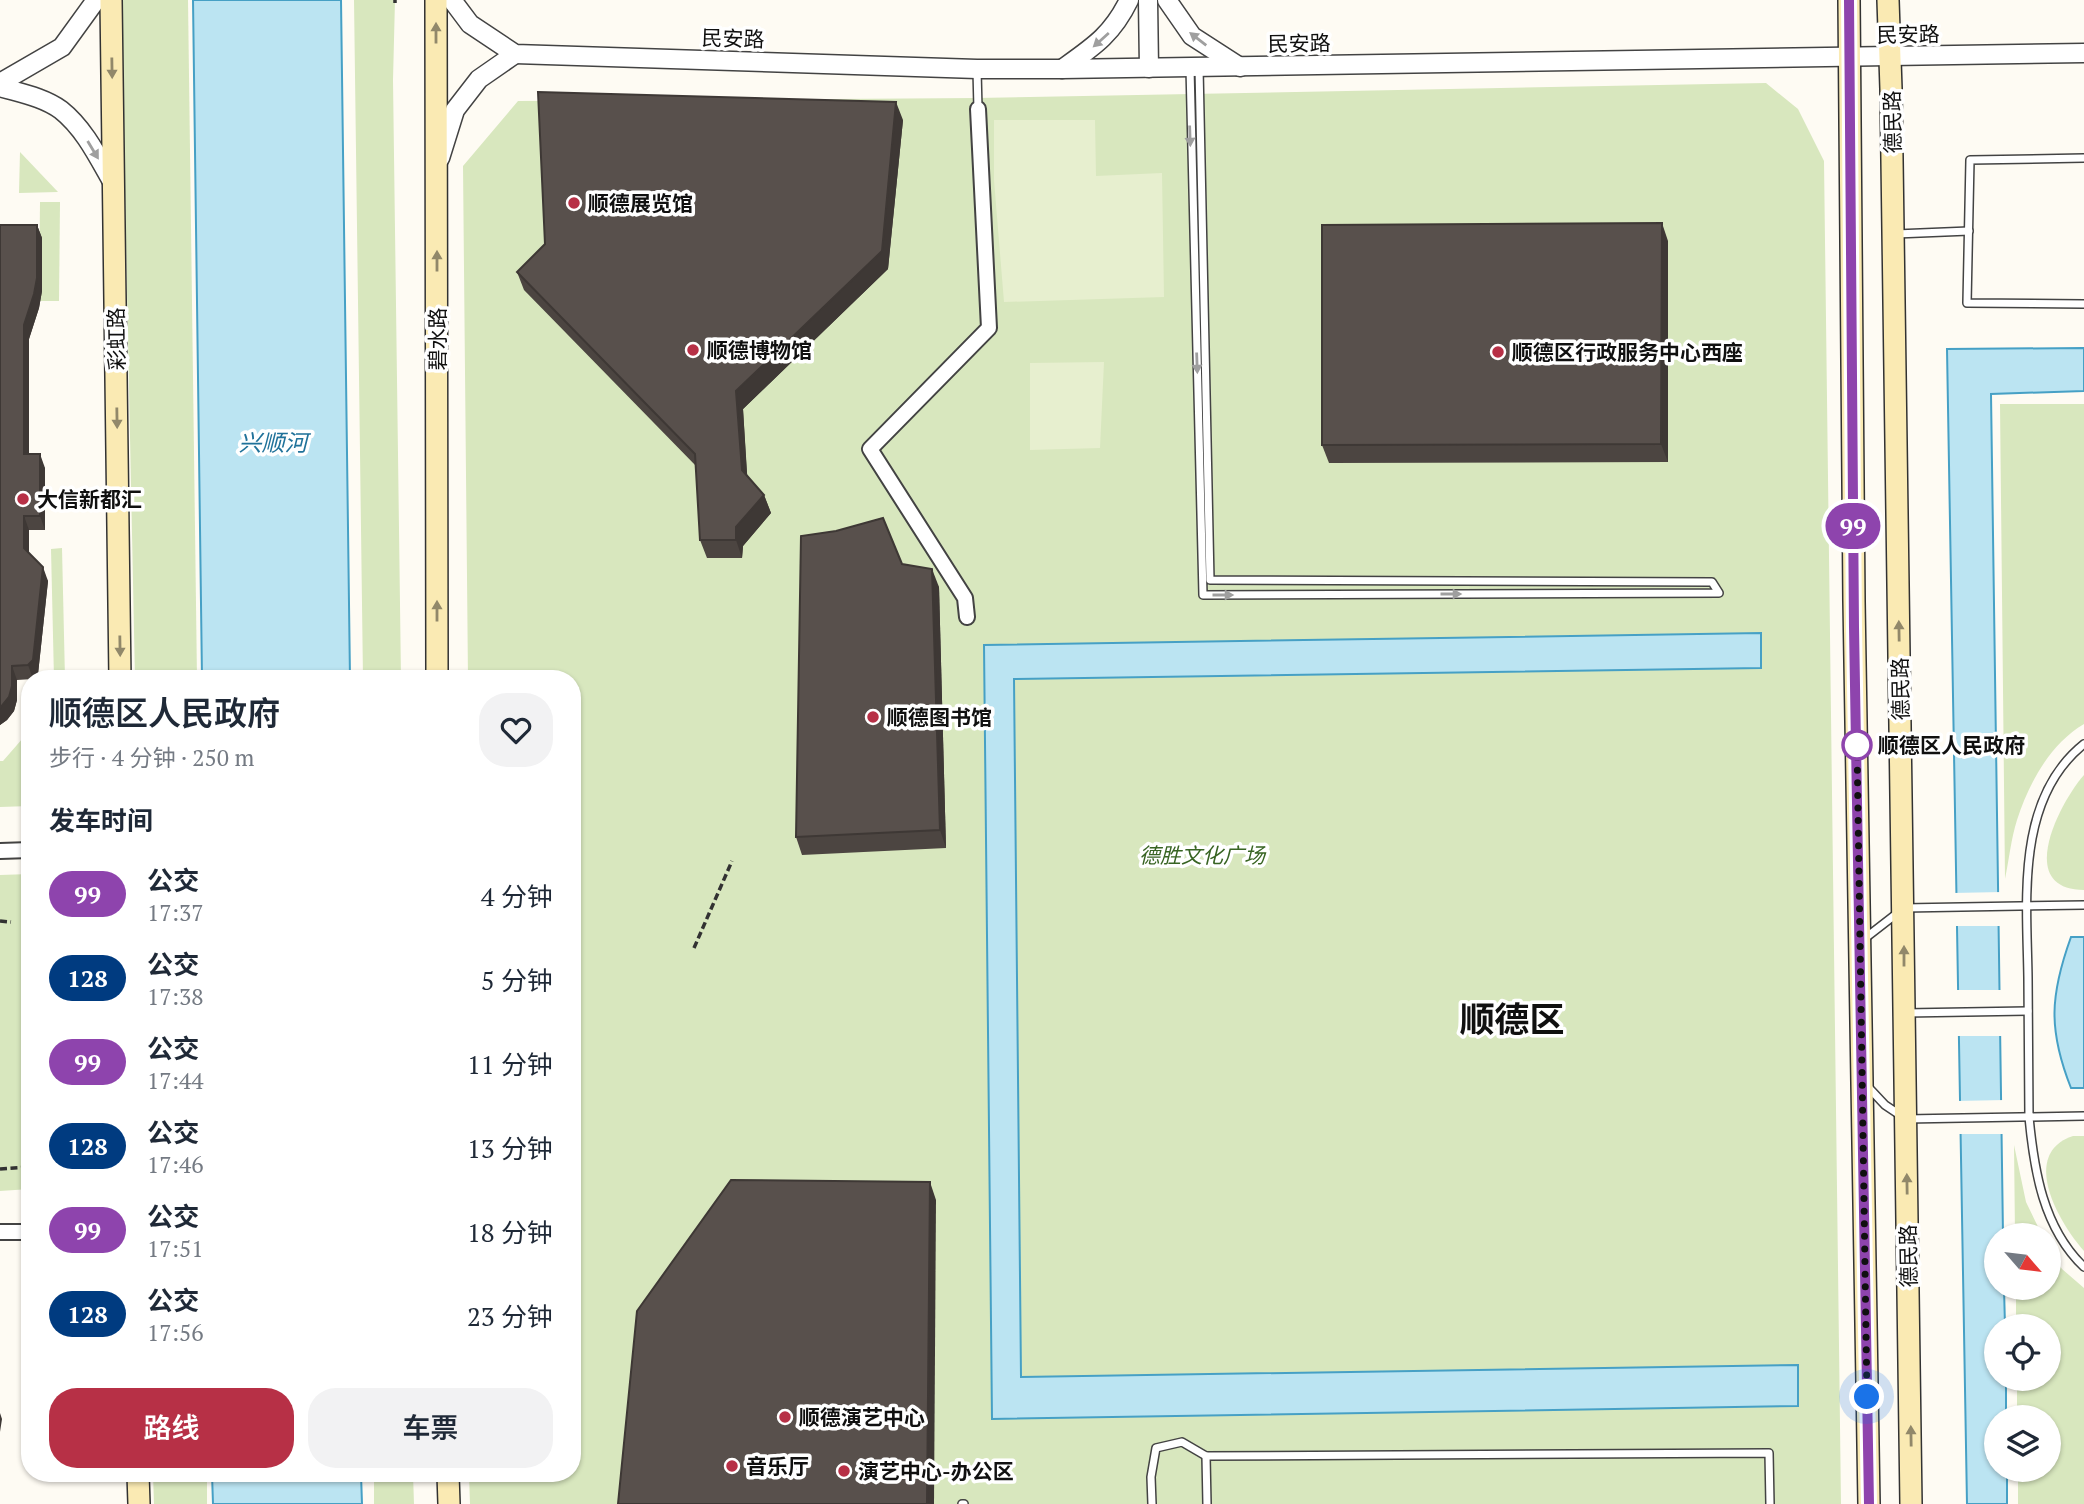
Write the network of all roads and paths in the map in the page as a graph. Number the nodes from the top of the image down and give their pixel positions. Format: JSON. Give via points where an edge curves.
{"nodes":[{"id":1,"x":96,"y":0,"type":"edge"},
{"id":2,"x":111,"y":0,"type":"edge"},
{"id":3,"x":436,"y":0,"type":"edge"},
{"id":4,"x":452,"y":0,"type":"edge"},
{"id":5,"x":1129,"y":0,"type":"edge"},
{"id":6,"x":1148,"y":0,"type":"edge"},
{"id":7,"x":1167,"y":0,"type":"edge"},
{"id":8,"x":1849,"y":0,"type":"edge"},
{"id":9,"x":1888,"y":0,"type":"edge"},
{"id":10,"x":2084,"y":53,"type":"edge"},
{"id":11,"x":515,"y":54,"type":"junction"},
{"id":12,"x":1891,"y":56,"type":"junction"},
{"id":13,"x":1850,"y":58,"type":"junction"},
{"id":14,"x":1194,"y":67,"type":"junction"},
{"id":15,"x":1240,"y":67,"type":"junction"},
{"id":16,"x":1149,"y":68,"type":"junction"},
{"id":17,"x":977,"y":69,"type":"junction"},
{"id":18,"x":1062,"y":69,"type":"junction"},
{"id":19,"x":0,"y":85,"type":"edge"},
{"id":20,"x":978,"y":109,"type":"joint"},
{"id":21,"x":2084,"y":158,"type":"edge"},
{"id":22,"x":436,"y":168,"type":"junction"},
{"id":23,"x":114,"y":186,"type":"junction"},
{"id":24,"x":1969,"y":231,"type":"junction"},
{"id":25,"x":1893,"y":234,"type":"junction"},
{"id":26,"x":2084,"y":304,"type":"edge"},
{"id":27,"x":967,"y":617,"type":"dead end"},
{"id":28,"x":120,"y":670,"type":"edge"},
{"id":29,"x":437,"y":670,"type":"edge"},
{"id":30,"x":2084,"y":744,"type":"edge"},
{"id":31,"x":21,"y":850,"type":"edge"},
{"id":32,"x":0,"y":851,"type":"edge"},
{"id":33,"x":732,"y":861,"type":"dead end"},
{"id":34,"x":2084,"y":905,"type":"edge"},
{"id":35,"x":2027,"y":906,"type":"junction"},
{"id":36,"x":1904,"y":908,"type":"junction"},
{"id":37,"x":0,"y":921,"type":"edge"},
{"id":38,"x":11,"y":922,"type":"dead end"},
{"id":39,"x":1860,"y":942,"type":"junction"},
{"id":40,"x":694,"y":948,"type":"dead end"},
{"id":41,"x":2028,"y":1011,"type":"junction"},
{"id":42,"x":1905,"y":1013,"type":"junction"},
{"id":43,"x":1863,"y":1079,"type":"junction"},
{"id":44,"x":2084,"y":1116,"type":"edge"},
{"id":45,"x":2029,"y":1117,"type":"junction"},
{"id":46,"x":1906,"y":1119,"type":"junction"},
{"id":47,"x":21,"y":1168,"type":"edge"},
{"id":48,"x":0,"y":1169,"type":"edge"},
{"id":49,"x":0,"y":1232,"type":"edge"},
{"id":50,"x":21,"y":1232,"type":"edge"},
{"id":51,"x":2084,"y":1267,"type":"edge"},
{"id":52,"x":1206,"y":1456,"type":"junction"},
{"id":53,"x":138,"y":1482,"type":"edge"},
{"id":54,"x":448,"y":1482,"type":"edge"},
{"id":55,"x":139,"y":1504,"type":"edge"},
{"id":56,"x":449,"y":1504,"type":"edge"},
{"id":57,"x":1152,"y":1504,"type":"edge"},
{"id":58,"x":1207,"y":1504,"type":"edge"},
{"id":59,"x":1770,"y":1504,"type":"edge"},
{"id":60,"x":1869,"y":1504,"type":"edge"},
{"id":61,"x":1912,"y":1504,"type":"edge"}],
"edges":[{"from":1,"to":19,"type":"street","via":[[62,47]]},
{"from":2,"to":23,"type":"main road","name":"彩虹路","one_way":true},
{"from":22,"to":3,"type":"main road","name":"碧水路","one_way":true},
{"from":4,"to":11,"type":"street","via":[[470,24]]},
{"from":5,"to":18,"type":"street","one_way":true,"via":[[1109,34]]},
{"from":6,"to":16,"type":"street"},
{"from":15,"to":7,"type":"street","one_way":true,"via":[[1192,36]]},
{"from":8,"to":13,"type":"main road"},
{"from":9,"to":12,"type":"main road","name":"德民路"},
{"from":10,"to":12,"type":"street","name":"民安路"},
{"from":11,"to":17,"type":"street","name":"民安路"},
{"from":11,"to":22,"type":"street","via":[[479,79],[455,110]]},
{"from":12,"to":13,"type":"street","name":"民安路"},
{"from":12,"to":25,"type":"main road","name":"德民路"},
{"from":13,"to":15,"type":"street","name":"民安路"},
{"from":13,"to":39,"type":"main road"},
{"from":14,"to":14,"type":"lane","one_way":true,"via":[[1203,595],[1719,593],[1712,582],[1210,580]]},
{"from":14,"to":15,"type":"street","name":"民安路"},
{"from":14,"to":16,"type":"street","name":"民安路"},
{"from":16,"to":18,"type":"street","name":"民安路"},
{"from":17,"to":18,"type":"street","name":"民安路"},
{"from":17,"to":20,"type":"lane"},
{"from":19,"to":23,"type":"street","one_way":true,"via":[[60,110],[83,133]]},
{"from":20,"to":27,"type":"street","via":[[989,328],[870,449],[965,598]]},
{"from":21,"to":24,"type":"lane","via":[[1969,160]]},
{"from":29,"to":22,"type":"main road","name":"碧水路","one_way":true},
{"from":23,"to":28,"type":"main road","name":"彩虹路","one_way":true},
{"from":24,"to":25,"type":"lane"},
{"from":24,"to":26,"type":"lane","via":[[1967,303]]},
{"from":36,"to":25,"type":"main road","name":"德民路","one_way":true},
{"from":30,"to":35,"type":"lane","via":[[2058,772],[2037,816]]},
{"from":31,"to":32,"type":"street"},
{"from":33,"to":40,"type":"path"},
{"from":34,"to":35,"type":"lane"},
{"from":35,"to":36,"type":"lane"},
{"from":35,"to":41,"type":"lane"},
{"from":36,"to":39,"type":"lane"},
{"from":42,"to":36,"type":"main road","name":"德民路","one_way":true},
{"from":37,"to":38,"type":"path"},
{"from":39,"to":43,"type":"main road"},
{"from":41,"to":42,"type":"lane"},
{"from":41,"to":45,"type":"lane"},
{"from":42,"to":46,"type":"main road","name":"德民路"},
{"from":43,"to":46,"type":"lane","via":[[1873,1094]]},
{"from":43,"to":60,"type":"main road"},
{"from":44,"to":45,"type":"lane"},
{"from":45,"to":46,"type":"lane"},
{"from":45,"to":51,"type":"lane","via":[[2040,1191],[2057,1229]]},
{"from":61,"to":46,"type":"main road","name":"德民路","one_way":true},
{"from":47,"to":48,"type":"path"},
{"from":49,"to":50,"type":"street"},
{"from":52,"to":57,"type":"lane","via":[[1182,1442],[1156,1448]]},
{"from":52,"to":58,"type":"lane"},
{"from":52,"to":59,"type":"lane","via":[[1769,1453]]},
{"from":53,"to":55,"type":"main road"},
{"from":54,"to":56,"type":"main road"}]}
